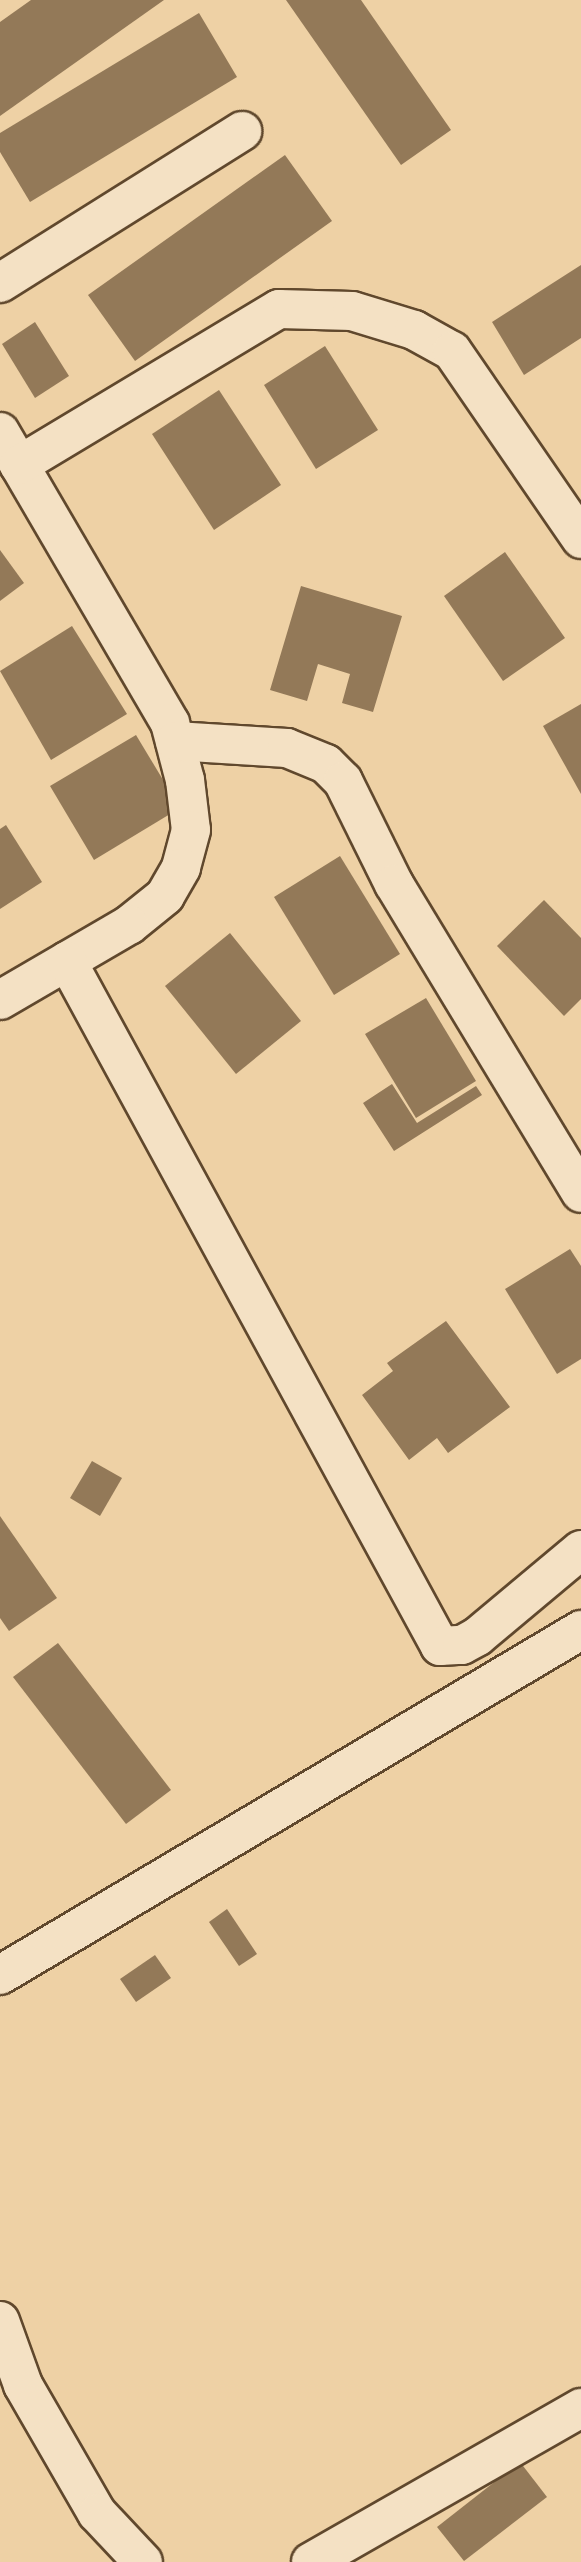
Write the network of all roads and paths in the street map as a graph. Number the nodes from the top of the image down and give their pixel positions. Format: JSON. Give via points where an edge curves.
{"nodes":[{"id":1,"x":242,"y":131,"type":"dead end"},
{"id":2,"x":0,"y":283,"type":"edge"},
{"id":3,"x":0,"y":432,"type":"edge"},
{"id":4,"x":19,"y":465,"type":"junction"},
{"id":5,"x":581,"y":540,"type":"edge"},
{"id":6,"x":175,"y":741,"type":"junction"},
{"id":7,"x":67,"y":961,"type":"junction"},
{"id":8,"x":0,"y":1000,"type":"edge"},
{"id":9,"x":581,"y":1193,"type":"edge"},
{"id":10,"x":581,"y":1550,"type":"edge"},
{"id":11,"x":581,"y":1630,"type":"edge"},
{"id":12,"x":0,"y":1975,"type":"edge"},
{"id":13,"x":0,"y":2321,"type":"edge"},
{"id":14,"x":581,"y":2408,"type":"edge"},
{"id":15,"x":143,"y":2562,"type":"edge"},
{"id":16,"x":311,"y":2562,"type":"edge"}],
"edges":[{"from":1,"to":2,"type":"street"},
{"from":3,"to":4,"type":"street"},
{"from":4,"to":5,"type":"street","via":[[279,309],[352,312],[414,330],[452,351]]},
{"from":4,"to":6,"type":"street","via":[[170,723]]},
{"from":6,"to":7,"type":"street","via":[[191,830],[181,868],[165,896],[147,911]]},
{"from":6,"to":9,"type":"street","via":[[287,748],[326,764],[343,781],[394,884]]},
{"from":7,"to":8,"type":"street"},
{"from":7,"to":10,"type":"street","via":[[440,1646],[462,1645],[478,1636]]},
{"from":11,"to":12,"type":"street"},
{"from":13,"to":15,"type":"street","via":[[23,2385],[97,2513]]},
{"from":14,"to":16,"type":"street"}]}
